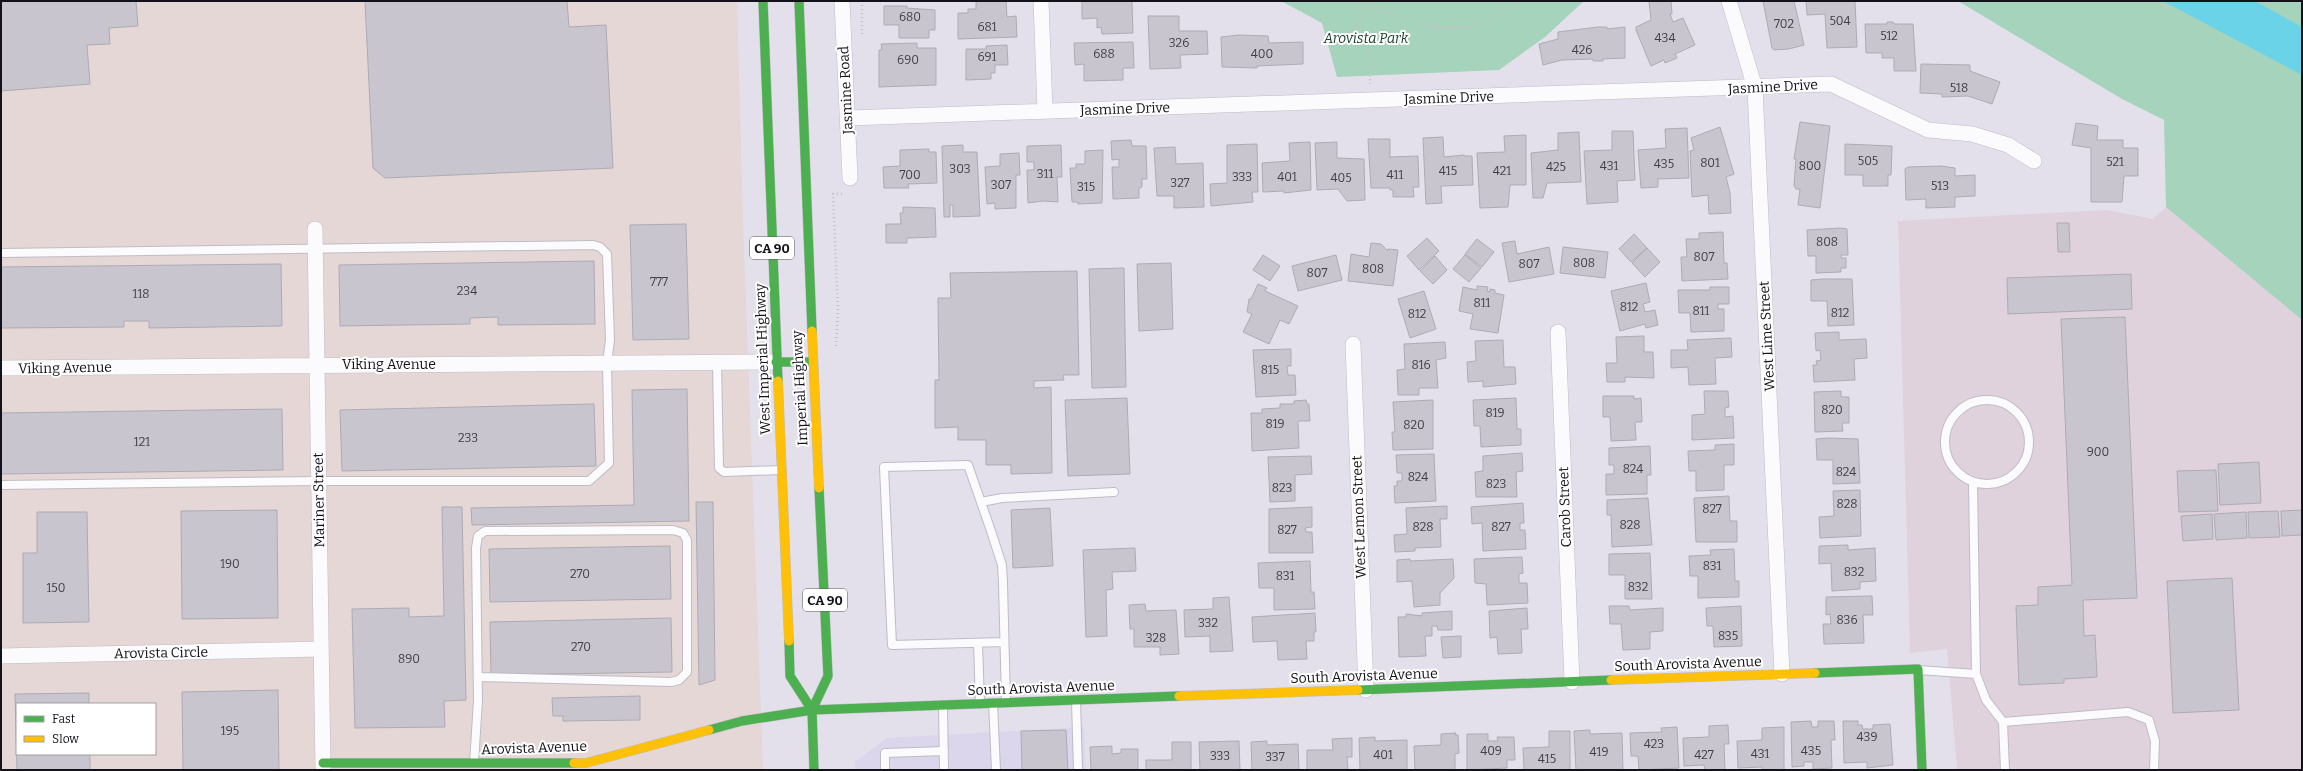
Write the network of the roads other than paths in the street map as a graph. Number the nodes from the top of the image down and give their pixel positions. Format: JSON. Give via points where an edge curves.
{"nodes":[{"id":1,"x":763,"y":1,"type":"edge"},
{"id":2,"x":799,"y":1,"type":"edge"},
{"id":3,"x":842,"y":1,"type":"edge"},
{"id":4,"x":1041,"y":1,"type":"edge"},
{"id":5,"x":1729,"y":1,"type":"edge"},
{"id":6,"x":1755,"y":88,"type":"junction"},
{"id":7,"x":1045,"y":111,"type":"junction"},
{"id":8,"x":848,"y":118,"type":"junction"},
{"id":9,"x":2034,"y":161,"type":"dead end"},
{"id":10,"x":850,"y":178,"type":"dead end"},
{"id":11,"x":315,"y":229,"type":"dead end"},
{"id":12,"x":316,"y":250,"type":"junction"},
{"id":13,"x":1,"y":253,"type":"edge"},
{"id":14,"x":1558,"y":332,"type":"dead end"},
{"id":15,"x":1353,"y":344,"type":"dead end"},
{"id":16,"x":717,"y":362,"type":"junction"},
{"id":17,"x":776,"y":362,"type":"junction"},
{"id":18,"x":813,"y":362,"type":"junction"},
{"id":19,"x":608,"y":363,"type":"junction"},
{"id":20,"x":317,"y":364,"type":"junction"},
{"id":21,"x":1,"y":368,"type":"edge"},
{"id":22,"x":781,"y":470,"type":"junction"},
{"id":23,"x":319,"y":481,"type":"junction"},
{"id":24,"x":1973,"y":482,"type":"junction"},
{"id":25,"x":1,"y":485,"type":"edge"},
{"id":26,"x":1114,"y":492,"type":"dead end"},
{"id":27,"x":981,"y":502,"type":"junction"},
{"id":28,"x":1004,"y":642,"type":"junction"},
{"id":29,"x":978,"y":643,"type":"junction"},
{"id":30,"x":321,"y":649,"type":"junction"},
{"id":31,"x":1,"y":656,"type":"edge"},
{"id":32,"x":1918,"y":670,"type":"junction"},
{"id":33,"x":1782,"y":674,"type":"junction"},
{"id":34,"x":1976,"y":674,"type":"junction"},
{"id":35,"x":478,"y":677,"type":"junction"},
{"id":36,"x":1572,"y":682,"type":"junction"},
{"id":37,"x":1366,"y":690,"type":"junction"},
{"id":38,"x":1076,"y":700,"type":"junction"},
{"id":39,"x":993,"y":703,"type":"junction"},
{"id":40,"x":1006,"y":703,"type":"junction"},
{"id":41,"x":980,"y":704,"type":"junction"},
{"id":42,"x":943,"y":705,"type":"junction"},
{"id":43,"x":812,"y":710,"type":"junction"},
{"id":44,"x":2003,"y":722,"type":"junction"},
{"id":45,"x":944,"y":751,"type":"junction"},
{"id":46,"x":474,"y":764,"type":"junction"},
{"id":47,"x":323,"y":767,"type":"edge"},
{"id":48,"x":814,"y":770,"type":"edge"},
{"id":49,"x":885,"y":770,"type":"edge"},
{"id":50,"x":944,"y":770,"type":"edge"},
{"id":51,"x":996,"y":770,"type":"edge"},
{"id":52,"x":1078,"y":770,"type":"edge"},
{"id":53,"x":1922,"y":770,"type":"edge"},
{"id":54,"x":2005,"y":770,"type":"edge"},
{"id":55,"x":2154,"y":770,"type":"edge"}],
"edges":[{"from":1,"to":17,"type":"street","name":"West Imperial Highway","number":"CA 90"},
{"from":2,"to":18,"type":"street","name":"Imperial Highway","number":"CA 90"},
{"from":3,"to":8,"type":"street","name":"Jasmine Road"},
{"from":4,"to":7,"type":"street"},
{"from":5,"to":6,"type":"street","name":"West Lime Street"},
{"from":6,"to":7,"type":"street","name":"Jasmine Drive"},
{"from":6,"to":9,"type":"street","name":"Jasmine Drive","via":[[1832,84],[1928,130],[1972,134],[2008,145]]},
{"from":6,"to":33,"type":"street","name":"West Lime Street"},
{"from":7,"to":8,"type":"street","name":"Jasmine Drive"},
{"from":8,"to":10,"type":"street","name":"Jasmine Road"},
{"from":11,"to":12,"type":"street","name":"Mariner Street"},
{"from":12,"to":13,"type":"lane"},
{"from":12,"to":19,"type":"lane","via":[[470,246],[600,247],[607,254],[610,340]]},
{"from":12,"to":20,"type":"street","name":"Mariner Street"},
{"from":14,"to":36,"type":"street","name":"Carob Street"},
{"from":15,"to":37,"type":"street","name":"West Lemon Street"},
{"from":16,"to":17,"type":"street","name":"Viking Avenue"},
{"from":16,"to":19,"type":"street","name":"Viking Avenue"},
{"from":16,"to":22,"type":"lane","via":[[719,468],[724,472]]},
{"from":17,"to":18,"type":"street"},
{"from":17,"to":22,"type":"street","name":"West Imperial Highway","number":"CA 90"},
{"from":18,"to":43,"type":"street","name":"Imperial Highway","number":"CA 90","via":[[828,676]]},
{"from":19,"to":20,"type":"street","name":"Viking Avenue"},
{"from":19,"to":23,"type":"lane","via":[[608,463],[589,481]]},
{"from":20,"to":21,"type":"street","name":"Viking Avenue"},
{"from":20,"to":23,"type":"street","name":"Mariner Street"},
{"from":22,"to":43,"type":"street","name":"West Imperial Highway","number":"CA 90","via":[[790,676]]},
{"from":23,"to":25,"type":"lane"},
{"from":23,"to":30,"type":"street","name":"Mariner Street"},
{"from":24,"to":24,"type":"lane","via":[[1961,476],[1952,466],[1946,453],[1944,439],[1955,414],[1966,405],[1979,400],[1993,400],[2018,413],[2029,438],[2028,452],[2022,465],[2013,475],[2001,482]]},
{"from":24,"to":34,"type":"lane"},
{"from":26,"to":27,"type":"lane","via":[[1002,498]]},
{"from":27,"to":28,"type":"lane","via":[[1002,565]]},
{"from":27,"to":29,"type":"lane","via":[[968,465],[884,467],[892,645]]},
{"from":28,"to":29,"type":"lane"},
{"from":28,"to":40,"type":"lane"},
{"from":29,"to":41,"type":"lane"},
{"from":30,"to":31,"type":"street","name":"Arovista Circle"},
{"from":30,"to":47,"type":"street","name":"Mariner Street"},
{"from":32,"to":33,"type":"street","name":"South Arovista Avenue"},
{"from":32,"to":34,"type":"lane"},
{"from":32,"to":53,"type":"street"},
{"from":33,"to":36,"type":"street","name":"South Arovista Avenue"},
{"from":34,"to":44,"type":"lane","via":[[1986,700]]},
{"from":35,"to":35,"type":"lane","via":[[476,548],[478,536],[485,531],[673,530],[683,533],[687,540],[687,672],[679,680],[671,682]]},
{"from":35,"to":46,"type":"lane"},
{"from":36,"to":37,"type":"street","name":"South Arovista Avenue"},
{"from":37,"to":38,"type":"street","name":"South Arovista Avenue"},
{"from":38,"to":40,"type":"street","name":"South Arovista Avenue"},
{"from":38,"to":52,"type":"lane"},
{"from":39,"to":40,"type":"street","name":"South Arovista Avenue"},
{"from":39,"to":41,"type":"street","name":"South Arovista Avenue"},
{"from":39,"to":51,"type":"lane"},
{"from":41,"to":42,"type":"street","name":"South Arovista Avenue"},
{"from":42,"to":43,"type":"street","name":"South Arovista Avenue"},
{"from":42,"to":45,"type":"lane"},
{"from":43,"to":46,"type":"street","name":"Arovista Avenue","via":[[742,721],[586,763]]},
{"from":43,"to":48,"type":"street","name":"Imperial Highway","number":"CA 90"},
{"from":44,"to":54,"type":"lane"},
{"from":44,"to":55,"type":"lane","via":[[2128,712],[2139,715],[2149,720],[2154,741]]},
{"from":45,"to":49,"type":"lane","via":[[885,753]]},
{"from":45,"to":50,"type":"lane"},
{"from":46,"to":47,"type":"street","name":"Arovista Avenue"}]}
